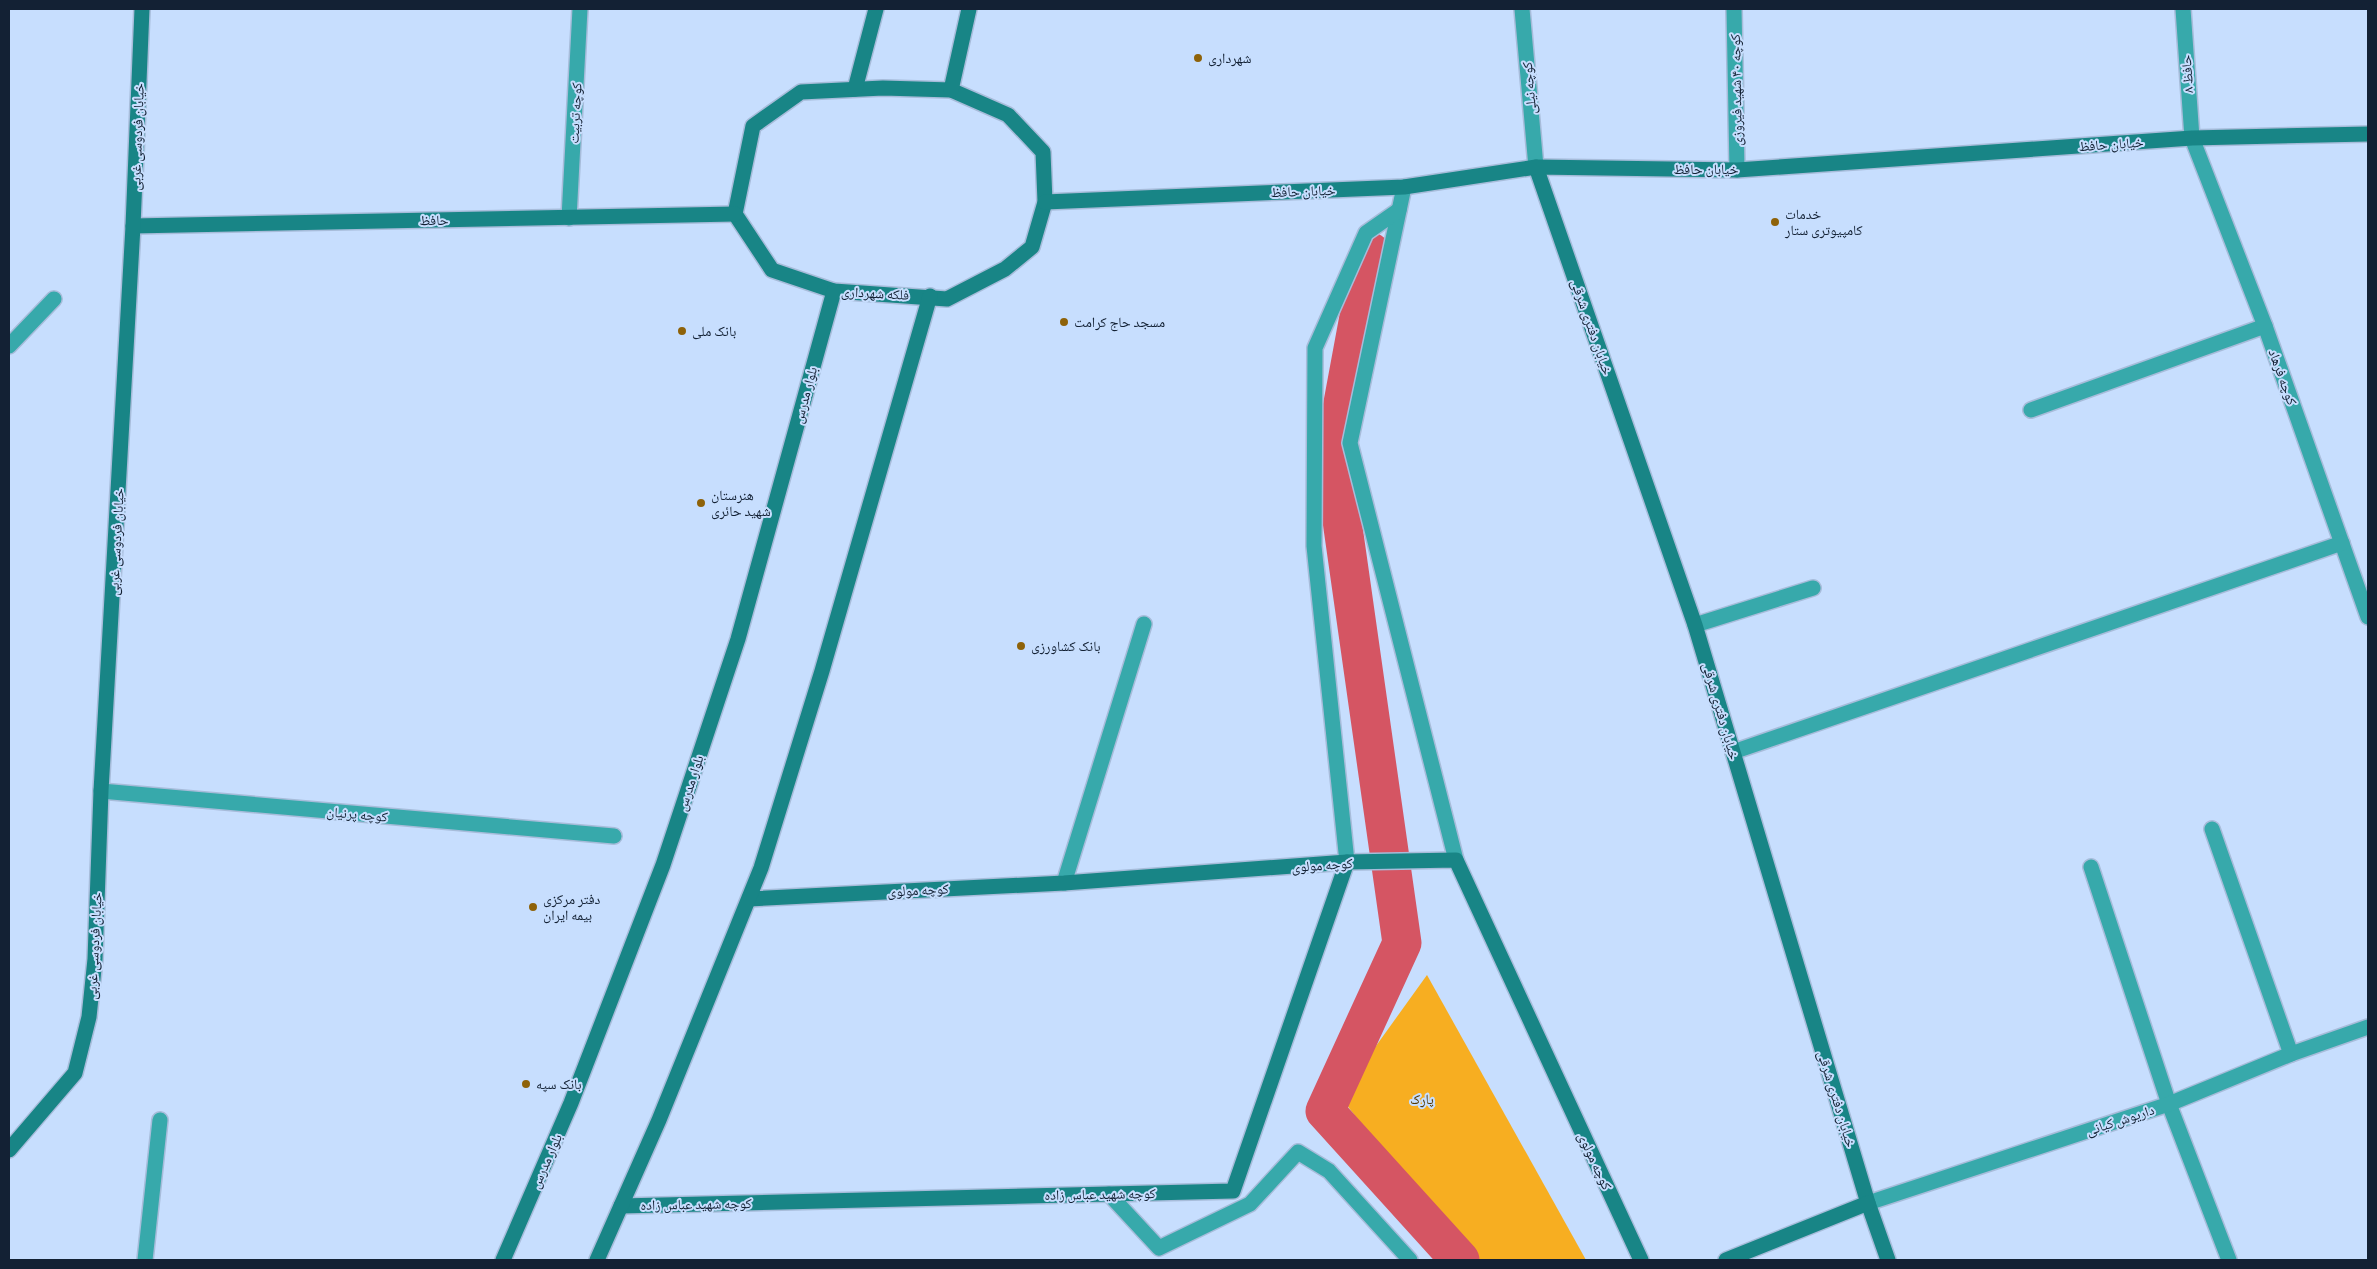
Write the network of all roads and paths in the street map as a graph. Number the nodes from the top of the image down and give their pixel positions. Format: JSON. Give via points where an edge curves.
{"nodes":[{"id":1,"x":142,"y":9,"type":"edge"},
{"id":2,"x":580,"y":9,"type":"edge"},
{"id":3,"x":876,"y":9,"type":"edge"},
{"id":4,"x":969,"y":9,"type":"edge"},
{"id":5,"x":1522,"y":9,"type":"edge"},
{"id":6,"x":1734,"y":9,"type":"edge"},
{"id":7,"x":2183,"y":9,"type":"edge"},
{"id":8,"x":855,"y":89,"type":"junction"},
{"id":9,"x":951,"y":90,"type":"junction"},
{"id":10,"x":2368,"y":134,"type":"edge"},
{"id":11,"x":2192,"y":138,"type":"junction"},
{"id":12,"x":1536,"y":167,"type":"junction"},
{"id":13,"x":1737,"y":170,"type":"junction"},
{"id":14,"x":1404,"y":187,"type":"junction"},
{"id":15,"x":1045,"y":202,"type":"junction"},
{"id":16,"x":1399,"y":210,"type":"junction"},
{"id":17,"x":735,"y":214,"type":"junction"},
{"id":18,"x":569,"y":218,"type":"junction"},
{"id":19,"x":133,"y":226,"type":"junction"},
{"id":20,"x":834,"y":291,"type":"junction"},
{"id":21,"x":930,"y":296,"type":"junction"},
{"id":22,"x":54,"y":299,"type":"dead end"},
{"id":23,"x":2265,"y":326,"type":"junction"},
{"id":24,"x":9,"y":346,"type":"edge"},
{"id":25,"x":2031,"y":410,"type":"dead end"},
{"id":26,"x":2342,"y":542,"type":"junction"},
{"id":27,"x":1813,"y":588,"type":"dead end"},
{"id":28,"x":2368,"y":617,"type":"edge"},
{"id":29,"x":1144,"y":624,"type":"dead end"},
{"id":30,"x":1695,"y":625,"type":"junction"},
{"id":31,"x":1733,"y":752,"type":"junction"},
{"id":32,"x":101,"y":791,"type":"junction"},
{"id":33,"x":2212,"y":829,"type":"dead end"},
{"id":34,"x":614,"y":836,"type":"dead end"},
{"id":35,"x":1456,"y":860,"type":"junction"},
{"id":36,"x":1347,"y":862,"type":"junction"},
{"id":37,"x":2091,"y":867,"type":"dead end"},
{"id":38,"x":1064,"y":883,"type":"junction"},
{"id":39,"x":749,"y":899,"type":"junction"},
{"id":40,"x":2368,"y":1027,"type":"edge"},
{"id":41,"x":2291,"y":1054,"type":"junction"},
{"id":42,"x":2169,"y":1104,"type":"junction"},
{"id":43,"x":160,"y":1120,"type":"dead end"},
{"id":44,"x":9,"y":1150,"type":"edge"},
{"id":45,"x":1110,"y":1194,"type":"junction"},
{"id":46,"x":1868,"y":1203,"type":"junction"},
{"id":47,"x":621,"y":1206,"type":"junction"},
{"id":48,"x":1158,"y":1254,"type":"edge"},
{"id":49,"x":145,"y":1260,"type":"edge"},
{"id":50,"x":503,"y":1260,"type":"edge"},
{"id":51,"x":597,"y":1260,"type":"edge"},
{"id":52,"x":1410,"y":1260,"type":"edge"},
{"id":53,"x":1641,"y":1260,"type":"edge"},
{"id":54,"x":1726,"y":1260,"type":"edge"},
{"id":55,"x":1888,"y":1260,"type":"edge"},
{"id":56,"x":2228,"y":1260,"type":"edge"}],
"edges":[{"from":1,"to":19,"type":"street","name":"خیابان فردوسی غربی"},
{"from":2,"to":18,"type":"street","name":"کوچه تربیت"},
{"from":3,"to":8,"type":"street"},
{"from":4,"to":9,"type":"street"},
{"from":5,"to":12,"type":"street","name":"کوچه نیلی"},
{"from":6,"to":13,"type":"street","name":"کوچه ۴۰ شهید فیروزی"},
{"from":7,"to":11,"type":"street","name":"حافظ ۸"},
{"from":8,"to":9,"type":"street","name":"فلکه شهرداری"},
{"from":8,"to":17,"type":"street","name":"فلکه شهرداری","via":[[801,92],[753,126]]},
{"from":9,"to":15,"type":"street","name":"فلکه شهرداری","via":[[1008,115],[1043,152]]},
{"from":10,"to":11,"type":"street","name":"خیابان حافظ"},
{"from":11,"to":13,"type":"street","name":"خیابان حافظ"},
{"from":11,"to":23,"type":"street","name":"کوچه فرهاد"},
{"from":12,"to":13,"type":"street","name":"خیابان حافظ"},
{"from":12,"to":14,"type":"street","name":"خیابان حافظ"},
{"from":12,"to":30,"type":"street","name":"خیابان دفتری شرقی"},
{"from":14,"to":15,"type":"street","name":"خیابان حافظ"},
{"from":14,"to":16,"type":"street"},
{"from":15,"to":21,"type":"street","name":"فلکه شهرداری","via":[[1032,247],[1005,269],[947,298]]},
{"from":16,"to":35,"type":"street","via":[[1350,442]]},
{"from":16,"to":36,"type":"street","via":[[1366,233],[1315,348],[1314,546]]},
{"from":17,"to":18,"type":"street","name":"حافظ"},
{"from":17,"to":20,"type":"street","name":"فلکه شهرداری","via":[[772,270]]},
{"from":18,"to":19,"type":"street","name":"حافظ"},
{"from":19,"to":32,"type":"street","name":"خیابان فردوسی غربی"},
{"from":20,"to":21,"type":"street","name":"فلکه شهرداری"},
{"from":20,"to":50,"type":"street","name":"بلوار مدرس","via":[[738,639],[663,865],[571,1102]]},
{"from":21,"to":39,"type":"street","via":[[822,672]]},
{"from":22,"to":24,"type":"street"},
{"from":23,"to":25,"type":"street"},
{"from":23,"to":26,"type":"street","name":"کوچه فرهاد"},
{"from":26,"to":28,"type":"street","name":"کوچه فرهاد"},
{"from":26,"to":31,"type":"street"},
{"from":27,"to":30,"type":"street"},
{"from":29,"to":38,"type":"street"},
{"from":30,"to":31,"type":"street","name":"خیابان دفتری شرقی"},
{"from":31,"to":46,"type":"street","name":"خیابان دفتری شرقی"},
{"from":32,"to":34,"type":"street","name":"کوچه پرنیان"},
{"from":32,"to":44,"type":"street","name":"خیابان فردوسی غربی","via":[[95,959],[89,1017],[75,1073]]},
{"from":33,"to":41,"type":"street"},
{"from":35,"to":36,"type":"street","name":"کوچه مولوی"},
{"from":35,"to":53,"type":"street","name":"کوچه مولوی"},
{"from":36,"to":38,"type":"street","name":"کوچه مولوی"},
{"from":36,"to":45,"type":"street","name":"کوچه شهید عباس زاده","via":[[1233,1191]]},
{"from":37,"to":42,"type":"street"},
{"from":38,"to":39,"type":"street","name":"کوچه مولوی"},
{"from":39,"to":47,"type":"street"},
{"from":40,"to":41,"type":"street","name":"داریوش کیانی"},
{"from":41,"to":42,"type":"street","name":"داریوش کیانی"},
{"from":42,"to":46,"type":"street","name":"داریوش کیانی"},
{"from":42,"to":56,"type":"street"},
{"from":43,"to":49,"type":"street"},
{"from":45,"to":47,"type":"street","name":"کوچه شهید عباس زاده"},
{"from":45,"to":48,"type":"street"},
{"from":46,"to":54,"type":"street"},
{"from":46,"to":55,"type":"street","name":"خیابان دفتری شرقی"},
{"from":47,"to":51,"type":"street"},
{"from":48,"to":52,"type":"street","via":[[1250,1204],[1298,1152],[1329,1171]]}]}
